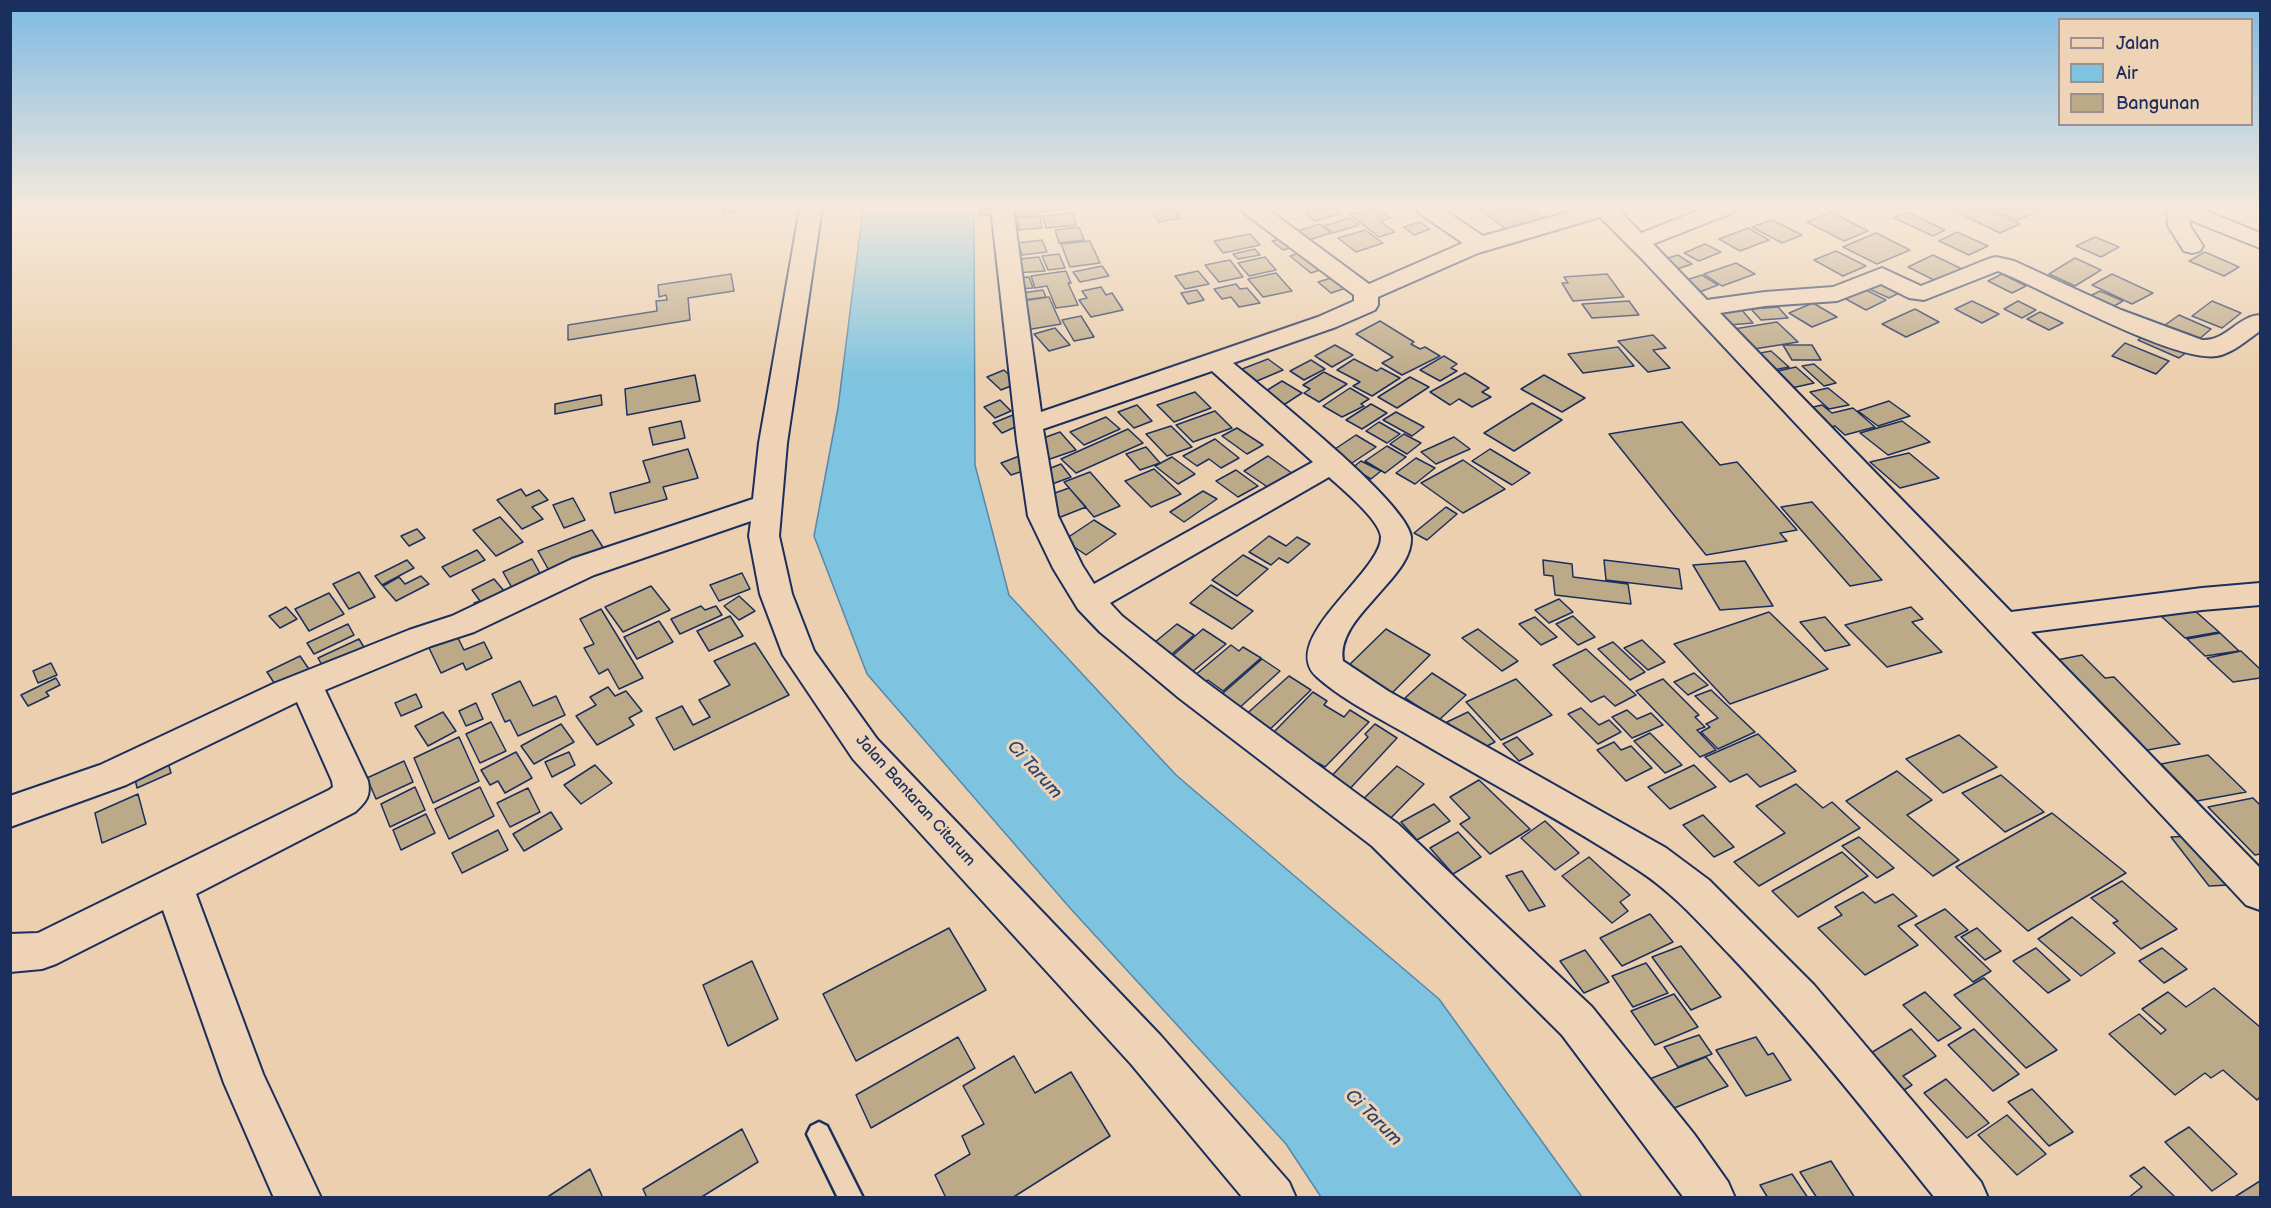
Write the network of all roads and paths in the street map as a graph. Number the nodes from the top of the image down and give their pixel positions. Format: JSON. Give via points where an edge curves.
{"nodes":[{"id":1,"x":802,"y":264,"type":"edge"},
{"id":2,"x":1009,"y":264,"type":"edge"},
{"id":3,"x":1328,"y":264,"type":"edge"},
{"id":4,"x":1433,"y":264,"type":"edge"},
{"id":5,"x":1658,"y":264,"type":"edge"},
{"id":6,"x":1995,"y":264,"type":"edge"},
{"id":7,"x":1998,"y":264,"type":"edge"},
{"id":8,"x":1366,"y":293,"type":"junction"},
{"id":9,"x":1700,"y":308,"type":"junction"},
{"id":10,"x":2260,"y":322,"type":"edge"},
{"id":11,"x":1216,"y":361,"type":"junction"},
{"id":12,"x":1029,"y":424,"type":"junction"},
{"id":13,"x":1333,"y":464,"type":"junction"},
{"id":14,"x":766,"y":505,"type":"junction"},
{"id":15,"x":2260,"y":594,"type":"edge"},
{"id":16,"x":1089,"y":601,"type":"junction"},
{"id":17,"x":2006,"y":624,"type":"junction"},
{"id":18,"x":306,"y":685,"type":"junction"},
{"id":19,"x":10,"y":812,"type":"edge"},
{"id":20,"x":174,"y":886,"type":"junction"},
{"id":21,"x":2260,"y":893,"type":"edge"},
{"id":22,"x":10,"y":952,"type":"edge"},
{"id":23,"x":819,"y":1134,"type":"dead end"},
{"id":24,"x":298,"y":1197,"type":"edge"},
{"id":25,"x":851,"y":1197,"type":"edge"},
{"id":26,"x":1273,"y":1197,"type":"edge"},
{"id":27,"x":1712,"y":1197,"type":"edge"},
{"id":28,"x":1965,"y":1197,"type":"edge"}],
"edges":[{"from":1,"to":14,"type":"street","name":"Jalan Bantaran Citarum","via":[[772,443]]},
{"from":2,"to":12,"type":"street"},
{"from":3,"to":8,"type":"street"},
{"from":4,"to":8,"type":"street","via":[[1392,286]]},
{"from":5,"to":9,"type":"street"},
{"from":6,"to":9,"type":"street","via":[[1924,293],[1882,275],[1837,294]]},
{"from":7,"to":10,"type":"street","via":[[2191,346],[2214,349]]},
{"from":8,"to":11,"type":"street","via":[[1366,305],[1356,310]]},
{"from":9,"to":17,"type":"street"},
{"from":11,"to":12,"type":"street"},
{"from":11,"to":13,"type":"street"},
{"from":12,"to":16,"type":"street","via":[[1043,516]]},
{"from":13,"to":16,"type":"street"},
{"from":13,"to":28,"type":"street","via":[[1389,521],[1396,535],[1392,556],[1332,632],[1324,660],[1327,667],[1376,700],[1653,859],[1695,892],[1798,999]]},
{"from":14,"to":18,"type":"street","via":[[583,567],[463,624]]},
{"from":14,"to":26,"type":"street","name":"Jalan Bantaran Citarum","via":[[764,536],[776,594],[799,655],[865,749],[1146,1050]]},
{"from":15,"to":17,"type":"street"},
{"from":16,"to":27,"type":"street","via":[[1111,624],[1191,689],[1385,835],[1577,1022]]},
{"from":17,"to":21,"type":"street"},
{"from":18,"to":19,"type":"street","via":[[113,775]]},
{"from":18,"to":20,"type":"street","via":[[352,792],[342,801]]},
{"from":20,"to":22,"type":"street","via":[[42,951]]},
{"from":20,"to":24,"type":"street","via":[[208,987]]},
{"from":23,"to":25,"type":"lane"}]}
